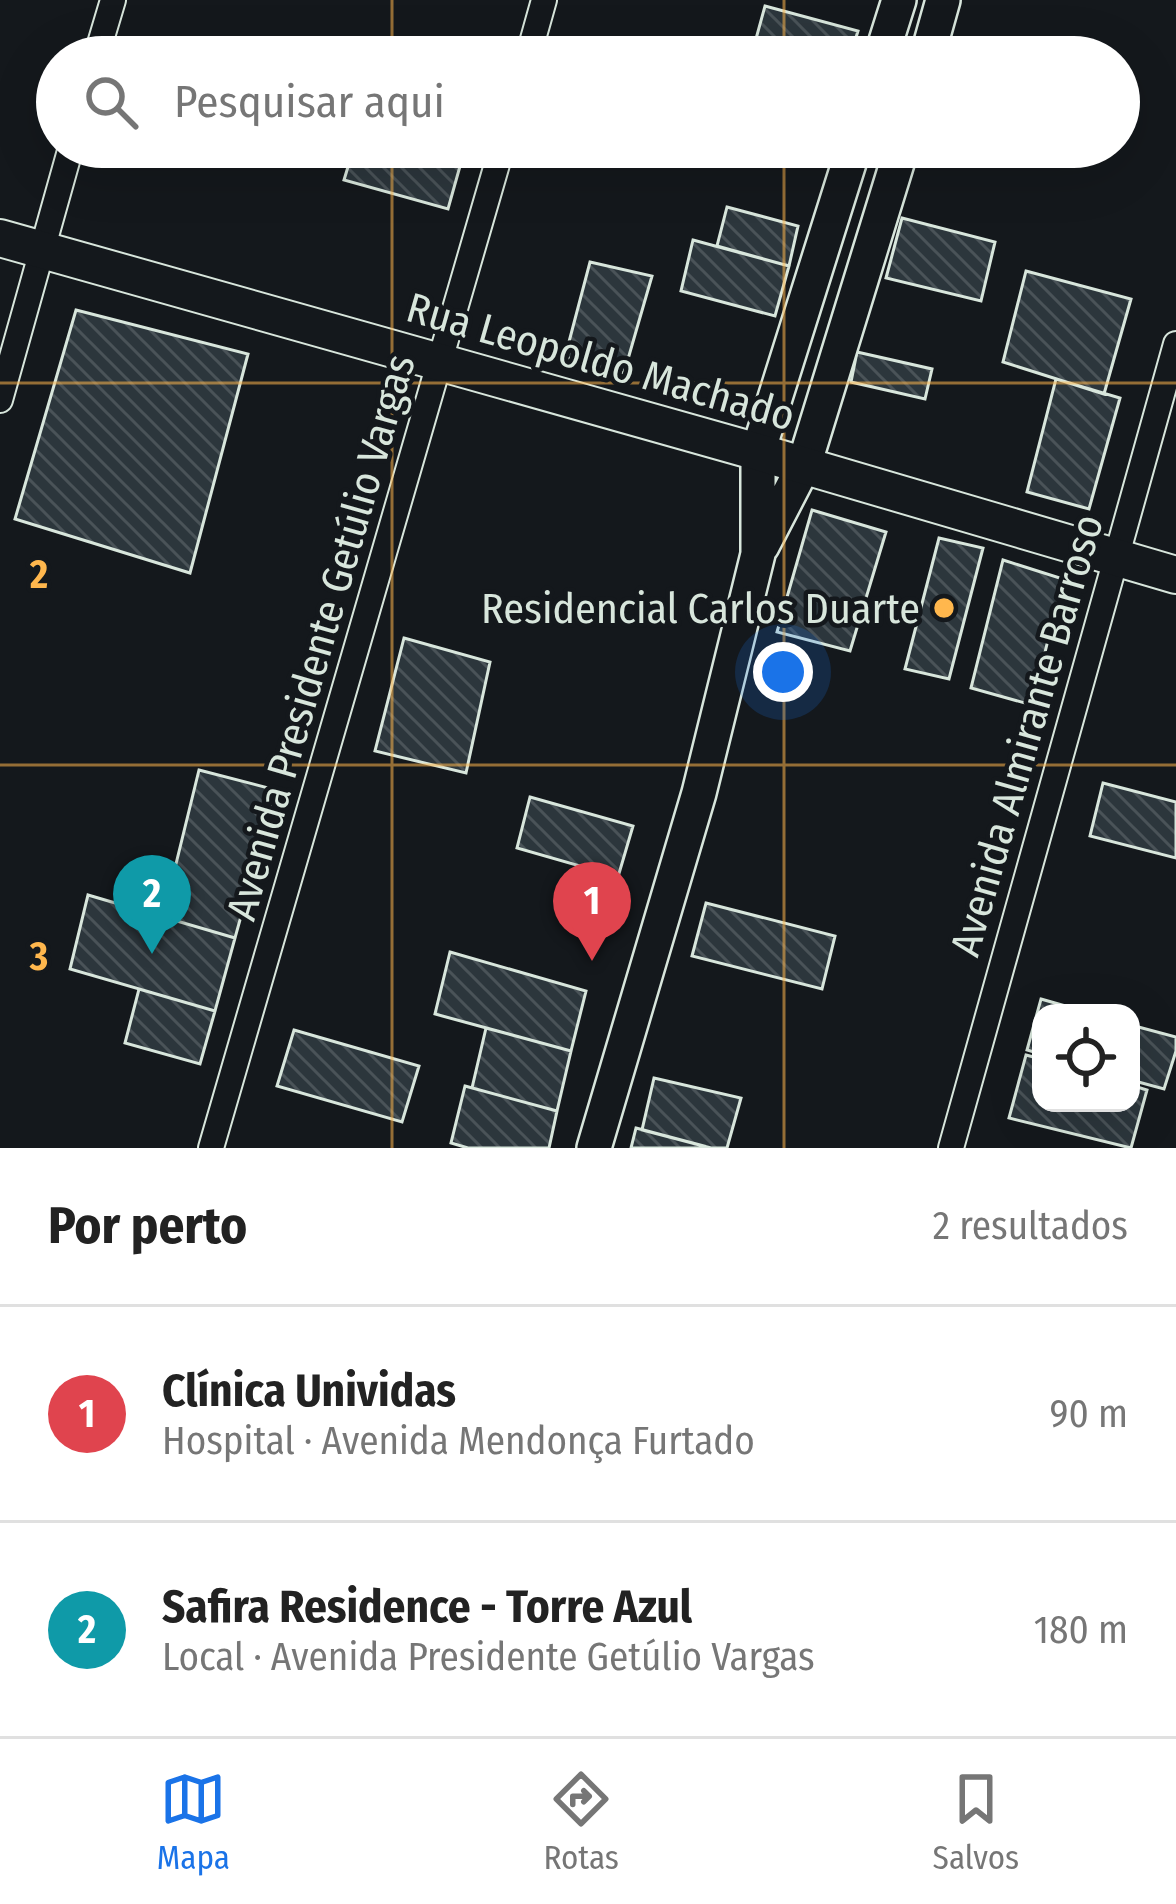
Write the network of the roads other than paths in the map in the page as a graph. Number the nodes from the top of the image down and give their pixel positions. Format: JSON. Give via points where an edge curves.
{"nodes":[{"id":1,"x":112,"y":0,"type":"edge"},
{"id":2,"x":544,"y":0,"type":"edge"},
{"id":3,"x":899,"y":0,"type":"edge"},
{"id":4,"x":943,"y":0,"type":"edge"},
{"id":5,"x":103,"y":36,"type":"edge"},
{"id":6,"x":534,"y":36,"type":"edge"},
{"id":7,"x":888,"y":36,"type":"edge"},
{"id":8,"x":933,"y":36,"type":"edge"},
{"id":9,"x":65,"y":168,"type":"edge"},
{"id":10,"x":496,"y":168,"type":"edge"},
{"id":11,"x":848,"y":168,"type":"edge"},
{"id":12,"x":896,"y":168,"type":"edge"},
{"id":13,"x":0,"y":238,"type":"edge"},
{"id":14,"x":42,"y":250,"type":"junction"},
{"id":15,"x":1176,"y":344,"type":"edge"},
{"id":16,"x":442,"y":362,"type":"junction"},
{"id":17,"x":0,"y":400,"type":"edge"},
{"id":18,"x":758,"y":452,"type":"junction"},
{"id":19,"x":804,"y":465,"type":"junction"},
{"id":20,"x":758,"y":554,"type":"junction"},
{"id":21,"x":1115,"y":558,"type":"junction"},
{"id":22,"x":1176,"y":575,"type":"edge"},
{"id":23,"x":211,"y":1148,"type":"edge"},
{"id":24,"x":594,"y":1148,"type":"edge"},
{"id":25,"x":951,"y":1148,"type":"edge"}],
"edges":[{"from":1,"to":5,"type":"street"},
{"from":2,"to":6,"type":"street"},
{"from":3,"to":7,"type":"street"},
{"from":4,"to":8,"type":"street"},
{"from":9,"to":14,"type":"street"},
{"from":10,"to":16,"type":"street","name":"Avenida Presidente Getúlio Vargas"},
{"from":11,"to":18,"type":"street"},
{"from":12,"to":19,"type":"street"},
{"from":13,"to":14,"type":"main road","name":"Rua Leopoldo Machado"},
{"from":14,"to":16,"type":"main road","name":"Rua Leopoldo Machado"},
{"from":14,"to":17,"type":"street"},
{"from":15,"to":21,"type":"street","name":"Avenida Almirante Barroso"},
{"from":16,"to":18,"type":"main road","name":"Rua Leopoldo Machado"},
{"from":16,"to":23,"type":"street","name":"Avenida Presidente Getúlio Vargas"},
{"from":18,"to":19,"type":"main road","name":"Rua Leopoldo Machado"},
{"from":18,"to":20,"type":"street"},
{"from":19,"to":20,"type":"street"},
{"from":19,"to":21,"type":"main road","name":"Rua Leopoldo Machado"},
{"from":20,"to":24,"type":"street","via":[[699,793]]},
{"from":21,"to":22,"type":"main road","name":"Rua Leopoldo Machado"},
{"from":21,"to":25,"type":"street","name":"Avenida Almirante Barroso"}]}
